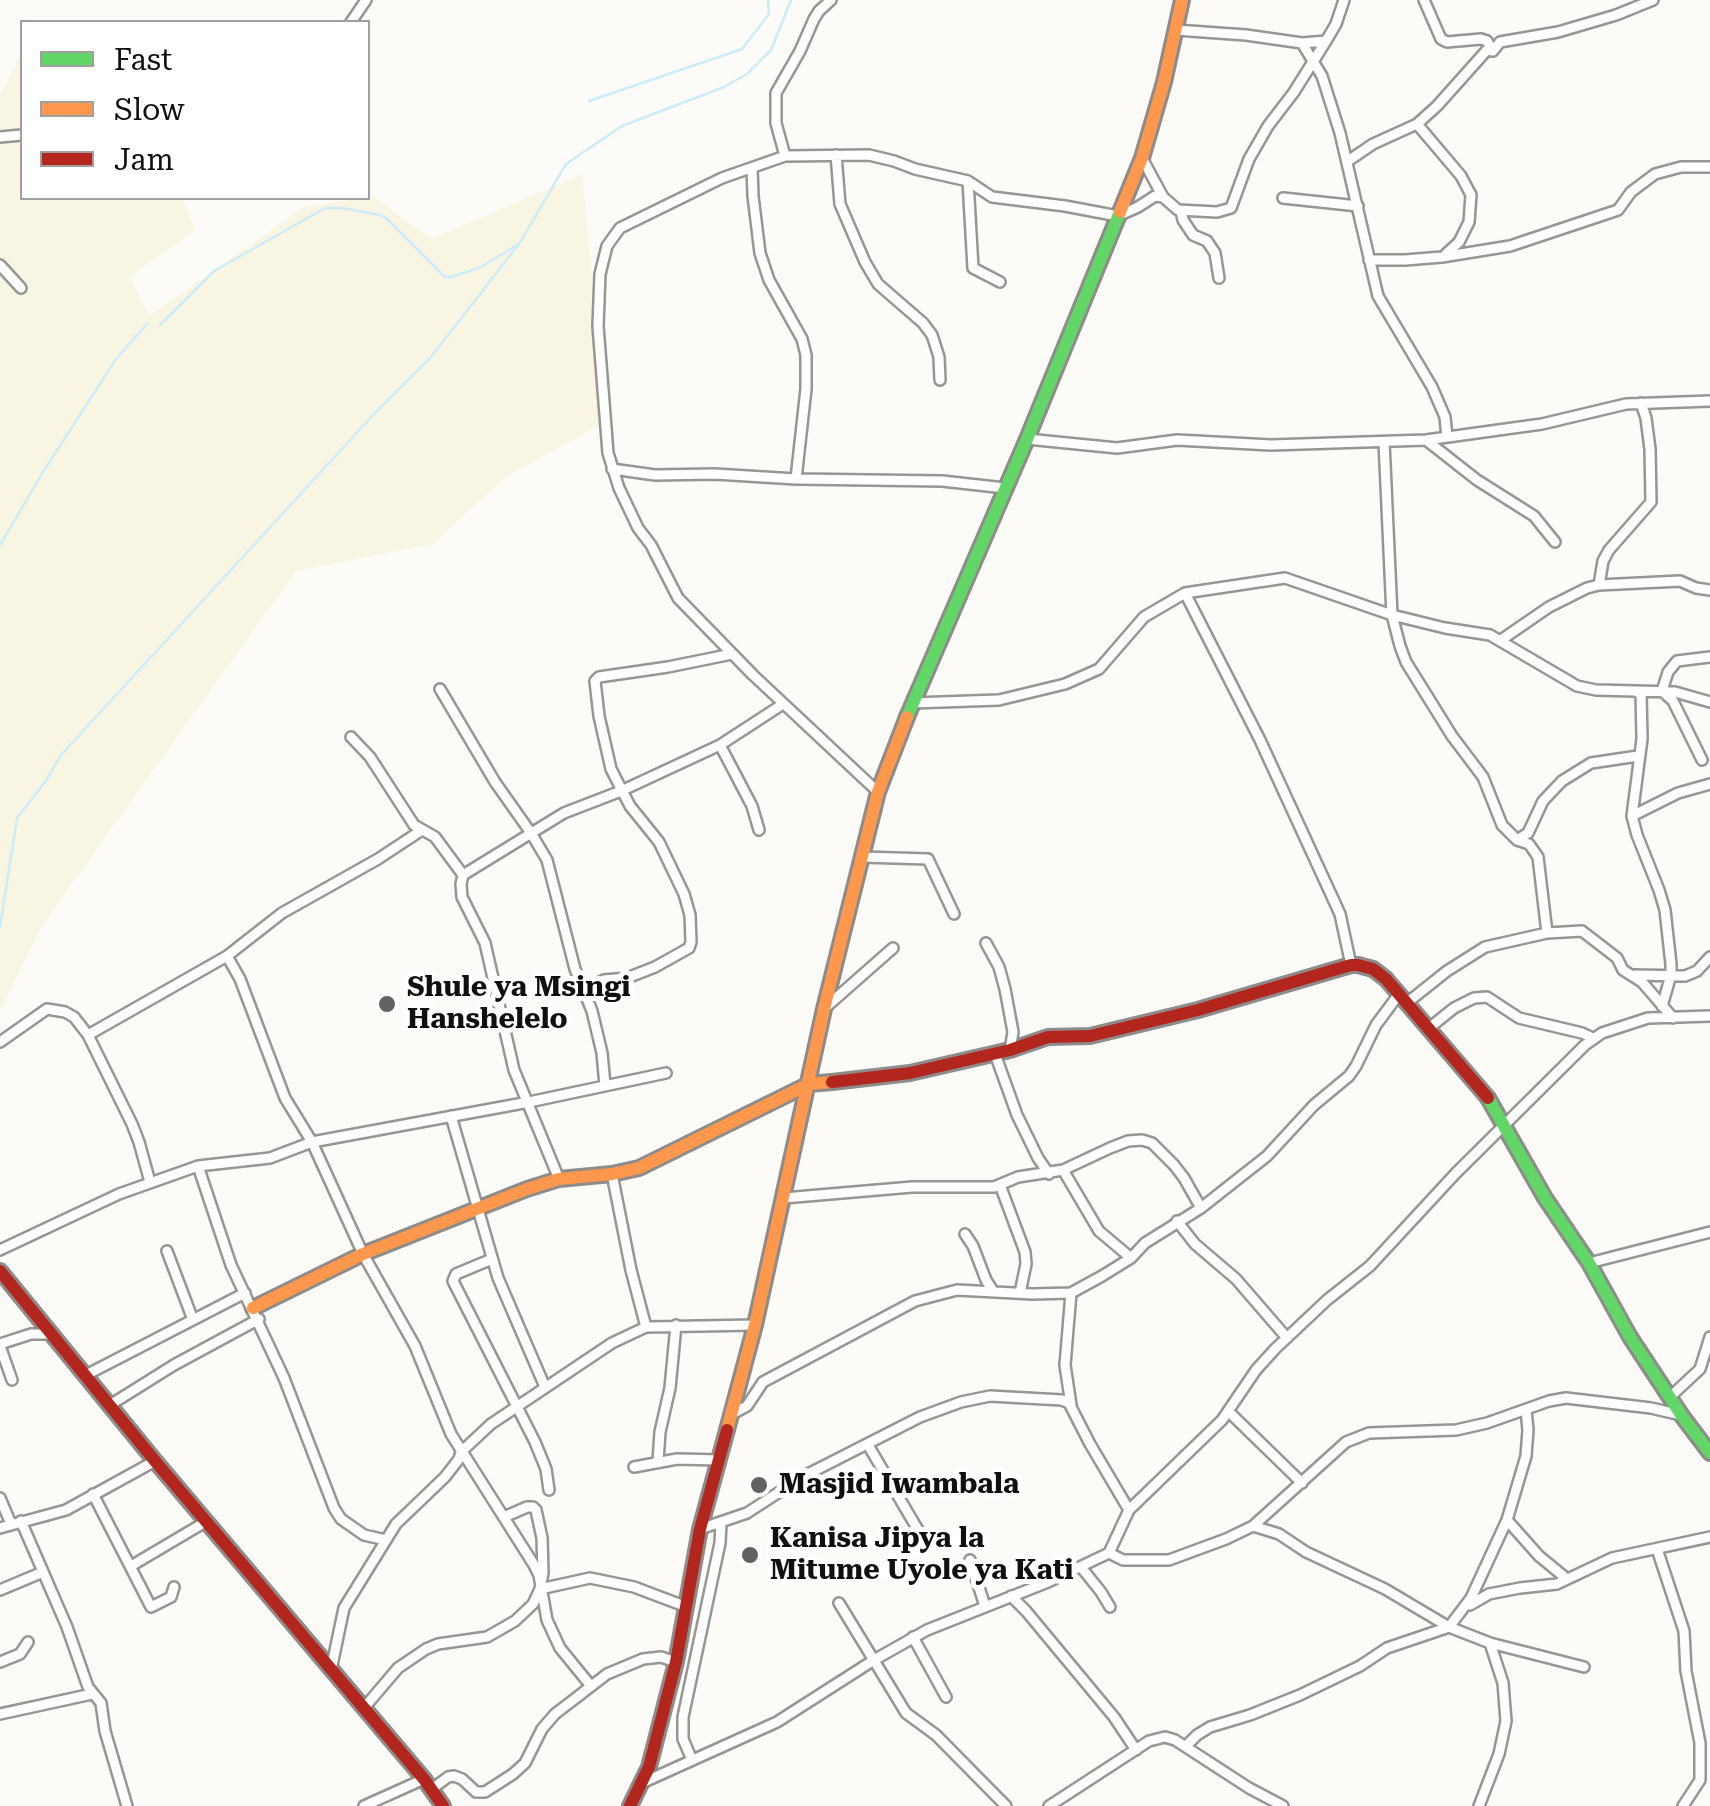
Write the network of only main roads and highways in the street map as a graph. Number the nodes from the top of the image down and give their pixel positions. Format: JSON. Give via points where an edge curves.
{"nodes":[{"id":1,"x":1182,"y":0,"type":"edge"},
{"id":2,"x":809,"y":1084,"type":"junction"},
{"id":3,"x":0,"y":1271,"type":"edge"},
{"id":4,"x":256,"y":1314,"type":"road end"},
{"id":5,"x":1710,"y":1453,"type":"edge"},
{"id":6,"x":443,"y":1806,"type":"edge"},
{"id":7,"x":630,"y":1806,"type":"edge"}],
"edges":[{"from":1,"to":2,"type":"main road","via":[[1142,158],[878,792]]},
{"from":2,"to":4,"type":"main road","via":[[639,1168],[528,1189],[363,1254]]},
{"from":2,"to":5,"type":"main road","via":[[897,1075],[1048,1037],[1090,1036],[1351,965],[1373,970],[1482,1088],[1630,1337]]},
{"from":2,"to":7,"type":"main road","via":[[755,1325],[700,1528],[676,1662],[644,1782]]},
{"from":3,"to":6,"type":"main road"}]}
